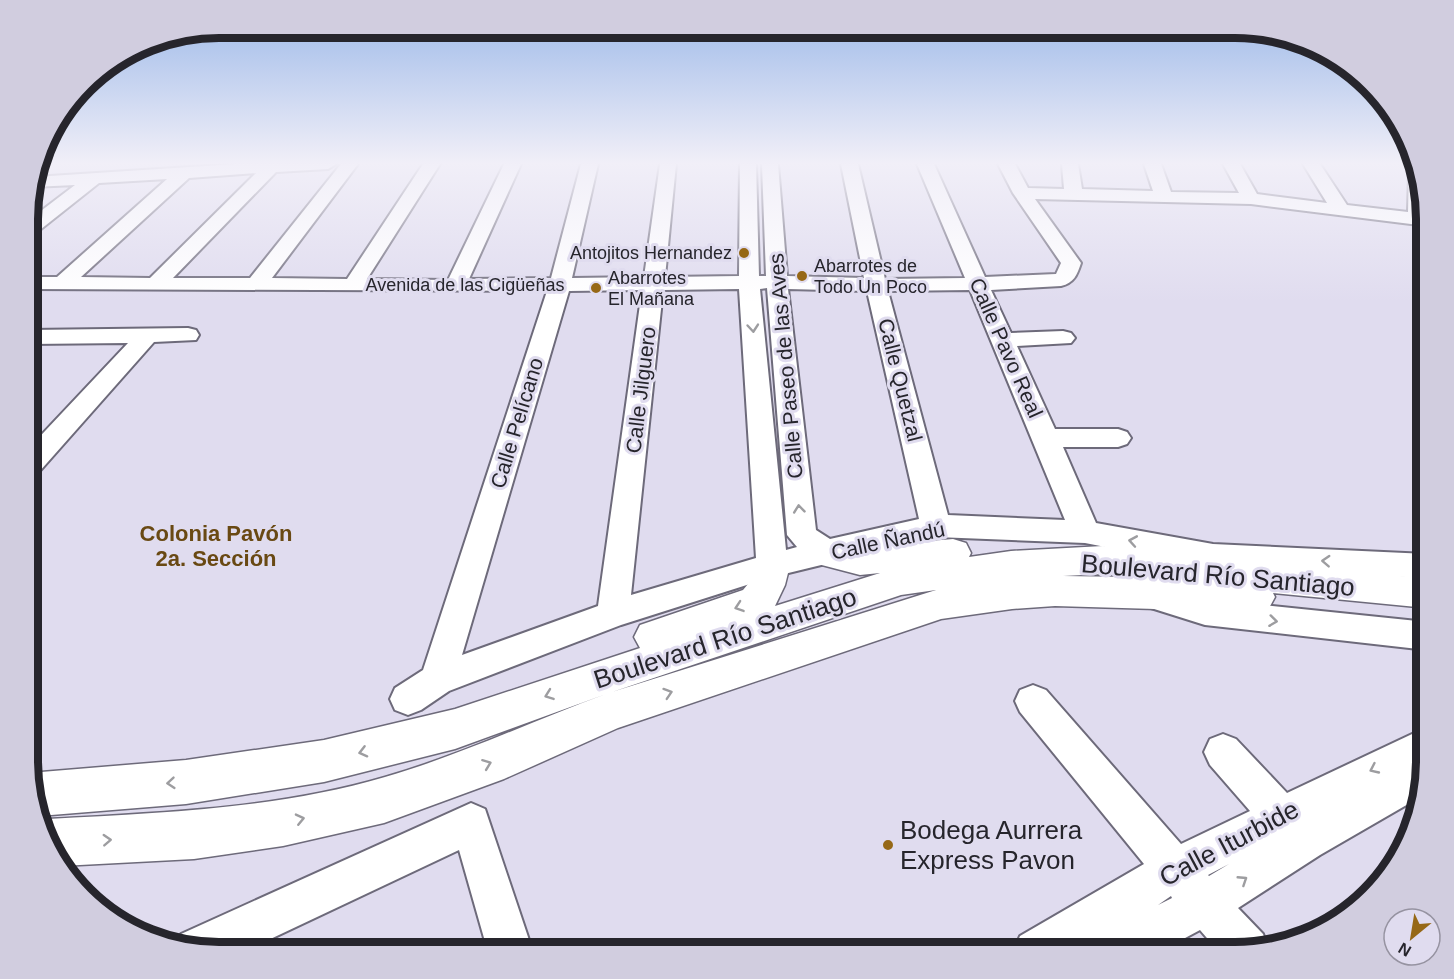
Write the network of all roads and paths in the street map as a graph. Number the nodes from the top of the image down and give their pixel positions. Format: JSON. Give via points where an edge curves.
{"nodes":[{"id":1,"x":54,"y":210,"type":"edge"},
{"id":2,"x":143,"y":210,"type":"edge"},
{"id":3,"x":229,"y":210,"type":"edge"},
{"id":4,"x":315,"y":210,"type":"edge"},
{"id":5,"x":402,"y":210,"type":"edge"},
{"id":6,"x":491,"y":210,"type":"edge"},
{"id":7,"x":579,"y":210,"type":"edge"},
{"id":8,"x":663,"y":210,"type":"edge"},
{"id":9,"x":748,"y":210,"type":"edge"},
{"id":10,"x":773,"y":210,"type":"edge"},
{"id":11,"x":859,"y":210,"type":"edge"},
{"id":12,"x":945,"y":210,"type":"edge"},
{"id":13,"x":1034,"y":210,"type":"edge"},
{"id":14,"x":1341,"y":210,"type":"edge"},
{"id":15,"x":1416,"y":218,"type":"edge"},
{"id":16,"x":38,"y":223,"type":"edge"},
{"id":17,"x":749,"y":282,"type":"junction"},
{"id":18,"x":777,"y":282,"type":"junction"},
{"id":19,"x":38,"y":283,"type":"edge"},
{"id":20,"x":61,"y":284,"type":"junction"},
{"id":21,"x":154,"y":284,"type":"junction"},
{"id":22,"x":655,"y":284,"type":"junction"},
{"id":23,"x":978,"y":284,"type":"junction"},
{"id":24,"x":256,"y":285,"type":"junction"},
{"id":25,"x":353,"y":285,"type":"junction"},
{"id":26,"x":560,"y":285,"type":"junction"},
{"id":27,"x":876,"y":285,"type":"junction"},
{"id":28,"x":455,"y":286,"type":"junction"},
{"id":29,"x":188,"y":335,"type":"dead end"},
{"id":30,"x":147,"y":336,"type":"junction"},
{"id":31,"x":38,"y":337,"type":"edge"},
{"id":32,"x":1063,"y":338,"type":"dead end"},
{"id":33,"x":1003,"y":340,"type":"junction"},
{"id":34,"x":1046,"y":438,"type":"junction"},
{"id":35,"x":1118,"y":438,"type":"dead end"},
{"id":36,"x":38,"y":455,"type":"edge"},
{"id":37,"x":936,"y":526,"type":"junction"},
{"id":38,"x":1094,"y":546,"type":"junction"},
{"id":39,"x":827,"y":553,"type":"junction"},
{"id":40,"x":1416,"y":556,"type":"edge"},
{"id":41,"x":1359,"y":563,"type":"junction"},
{"id":42,"x":772,"y":566,"type":"junction"},
{"id":43,"x":1416,"y":566,"type":"edge"},
{"id":44,"x":1134,"y":591,"type":"junction"},
{"id":45,"x":1416,"y":592,"type":"edge"},
{"id":46,"x":1416,"y":608,"type":"edge"},
{"id":47,"x":612,"y":614,"type":"junction"},
{"id":48,"x":1416,"y":635,"type":"edge"},
{"id":49,"x":437,"y":680,"type":"junction"},
{"id":50,"x":602,"y":695,"type":"junction"},
{"id":51,"x":408,"y":699,"type":"dead end"},
{"id":52,"x":1033,"y":701,"type":"dead end"},
{"id":53,"x":1416,"y":751,"type":"edge"},
{"id":54,"x":1223,"y":752,"type":"dead end"},
{"id":55,"x":1416,"y":777,"type":"edge"},
{"id":56,"x":41,"y":793,"type":"edge"},
{"id":57,"x":1293,"y":827,"type":"junction"},
{"id":58,"x":57,"y":843,"type":"edge"},
{"id":59,"x":1175,"y":869,"type":"junction"},
{"id":60,"x":1205,"y":904,"type":"junction"},
{"id":61,"x":1134,"y":936,"type":"edge"},
{"id":62,"x":1103,"y":941,"type":"edge"},
{"id":63,"x":1239,"y":941,"type":"edge"},
{"id":64,"x":215,"y":942,"type":"edge"},
{"id":65,"x":508,"y":942,"type":"edge"}],
"edges":[{"from":1,"to":16,"type":"street"},
{"from":2,"to":20,"type":"street"},
{"from":3,"to":21,"type":"street"},
{"from":4,"to":24,"type":"street"},
{"from":5,"to":25,"type":"street"},
{"from":6,"to":28,"type":"street"},
{"from":7,"to":26,"type":"street","name":"Calle Pelícano"},
{"from":8,"to":22,"type":"street","name":"Calle Jilguero"},
{"from":9,"to":17,"type":"street","name":"Calle Paseo de las Aves"},
{"from":10,"to":18,"type":"street","name":"Calle Paseo de las Aves"},
{"from":11,"to":27,"type":"street","name":"Calle Quetzal"},
{"from":12,"to":23,"type":"street","name":"Calle Pavo Real"},
{"from":13,"to":23,"type":"street","name":"Avenida de las Cigüeñas","via":[[1071,263],[1067,276],[1055,282]]},
{"from":14,"to":15,"type":"street"},
{"from":17,"to":18,"type":"street","name":"Avenida de las Cigüeñas"},
{"from":17,"to":22,"type":"street","name":"Avenida de las Cigüeñas"},
{"from":17,"to":42,"type":"street","name":"Calle Paseo de las Aves","one_way":true},
{"from":18,"to":27,"type":"street","name":"Avenida de las Cigüeñas"},
{"from":39,"to":18,"type":"street","name":"Calle Paseo de las Aves","one_way":true,"via":[[801,535]]},
{"from":19,"to":20,"type":"street","name":"Avenida de las Cigüeñas"},
{"from":20,"to":21,"type":"street","name":"Avenida de las Cigüeñas"},
{"from":21,"to":24,"type":"street","name":"Avenida de las Cigüeñas"},
{"from":22,"to":26,"type":"street","name":"Avenida de las Cigüeñas"},
{"from":22,"to":47,"type":"street","name":"Calle Jilguero"},
{"from":23,"to":27,"type":"street","name":"Avenida de las Cigüeñas"},
{"from":23,"to":33,"type":"street","name":"Calle Pavo Real"},
{"from":24,"to":25,"type":"street","name":"Avenida de las Cigüeñas"},
{"from":25,"to":28,"type":"street","name":"Avenida de las Cigüeñas"},
{"from":26,"to":28,"type":"street","name":"Avenida de las Cigüeñas"},
{"from":26,"to":49,"type":"street","name":"Calle Pelícano"},
{"from":27,"to":37,"type":"street","name":"Calle Quetzal"},
{"from":29,"to":30,"type":"street"},
{"from":30,"to":31,"type":"street"},
{"from":30,"to":36,"type":"street"},
{"from":32,"to":33,"type":"street"},
{"from":33,"to":34,"type":"street","name":"Calle Pavo Real"},
{"from":34,"to":35,"type":"street"},
{"from":34,"to":38,"type":"street","name":"Calle Pavo Real"},
{"from":37,"to":38,"type":"street","name":"Calle Ñandú"},
{"from":37,"to":39,"type":"street","name":"Calle Ñandú"},
{"from":38,"to":39,"type":"main road","via":[[1026,546],[860,561]]},
{"from":41,"to":38,"type":"street","name":"Calle Ñandú","one_way":true},
{"from":38,"to":45,"type":"main road","name":"Boulevard Río Santiago","via":[[1359,588]]},
{"from":38,"to":50,"type":"main road","name":"Boulevard Río Santiago","via":[[1011,565],[901,581]]},
{"from":39,"to":42,"type":"street","name":"Calle Ñandú"},
{"from":40,"to":41,"type":"street","via":[[1374,556]]},
{"from":41,"to":43,"type":"street","name":"Calle Ñandú"},
{"from":42,"to":47,"type":"street","name":"Calle Ñandú"},
{"from":42,"to":50,"type":"main road","one_way":true,"via":[[767,588],[756,601],[655,637]]},
{"from":44,"to":46,"type":"main road","name":"Boulevard Río Santiago"},
{"from":44,"to":48,"type":"street","one_way":true,"via":[[1205,612]]},
{"from":50,"to":44,"type":"main road","name":"Boulevard Río Santiago","one_way":true,"via":[[941,604],[1053,591]]},
{"from":47,"to":49,"type":"street","name":"Calle Ñandú"},
{"from":49,"to":51,"type":"street","name":"Calle Ñandú"},
{"from":50,"to":56,"type":"main road","name":"Boulevard Río Santiago","one_way":true,"via":[[324,761],[186,782]]},
{"from":58,"to":50,"type":"main road","name":"Boulevard Río Santiago","one_way":true,"via":[[194,836],[283,823],[384,800],[488,764]]},
{"from":52,"to":59,"type":"street"},
{"from":53,"to":57,"type":"street","name":"Calle Iturbide","one_way":true},
{"from":54,"to":57,"type":"street"},
{"from":55,"to":57,"type":"street","name":"Calle Iturbide"},
{"from":57,"to":59,"type":"street","name":"Calle Iturbide"},
{"from":60,"to":57,"type":"street","name":"Calle Iturbide","one_way":true},
{"from":59,"to":60,"type":"street"},
{"from":59,"to":61,"type":"street","name":"Calle Iturbide"},
{"from":60,"to":61,"type":"street","name":"Calle Iturbide"},
{"from":60,"to":63,"type":"street"},
{"from":61,"to":62,"type":"street","name":"Calle Iturbide"},
{"from":64,"to":65,"type":"street","via":[[471,823]]}]}
